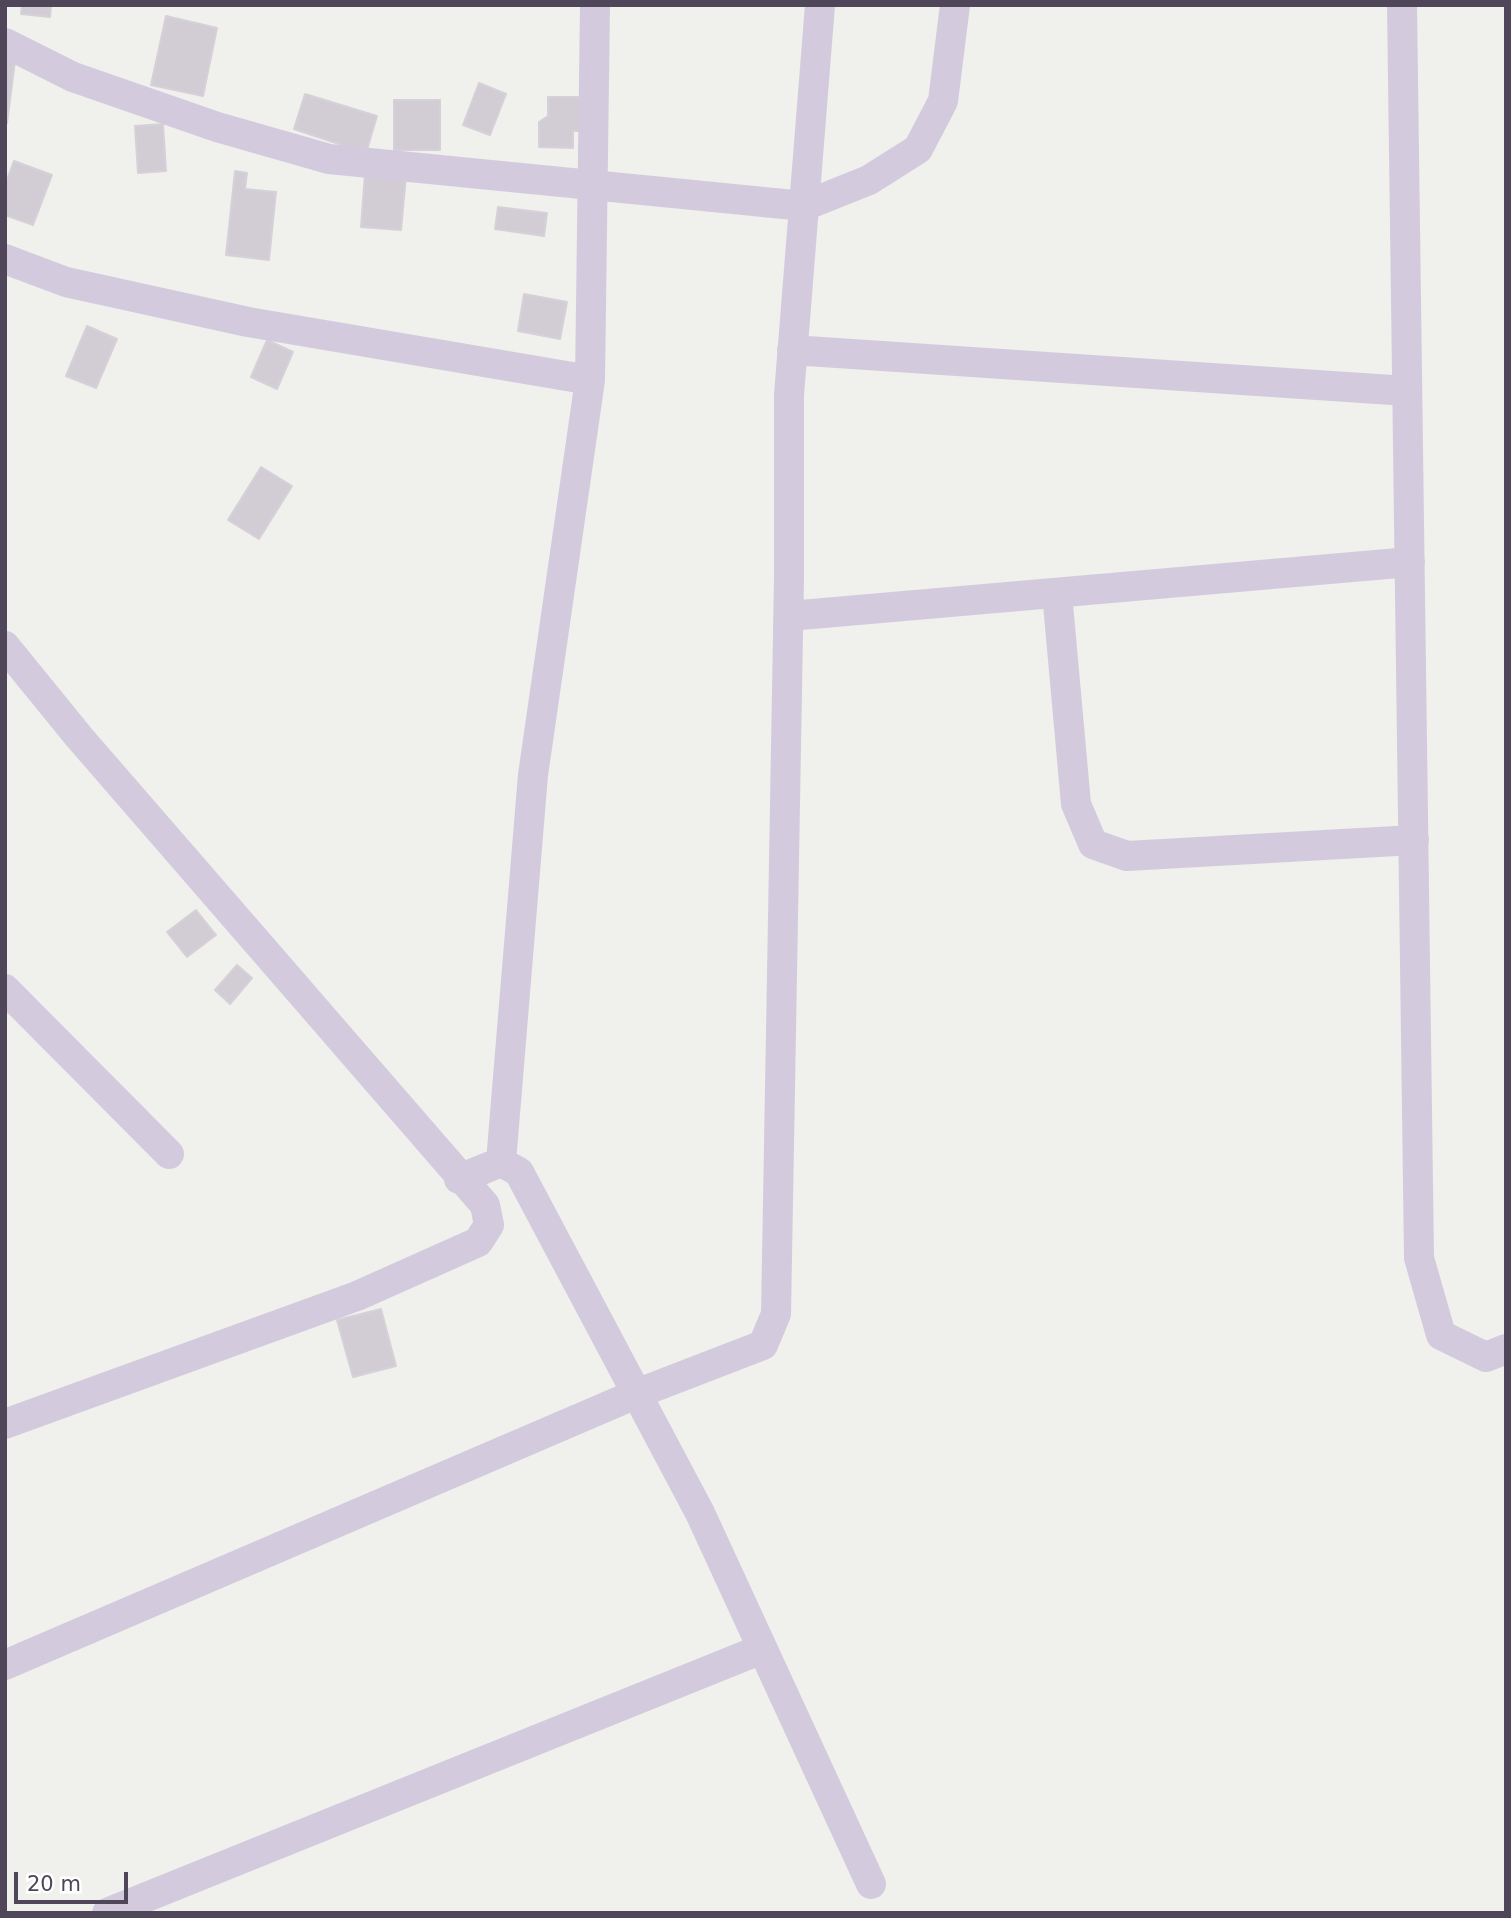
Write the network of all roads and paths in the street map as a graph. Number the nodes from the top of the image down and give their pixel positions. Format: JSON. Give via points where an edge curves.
{"nodes":[{"id":1,"x":595,"y":5,"type":"edge"},
{"id":2,"x":820,"y":5,"type":"edge"},
{"id":3,"x":955,"y":5,"type":"edge"},
{"id":4,"x":1402,"y":5,"type":"edge"},
{"id":5,"x":5,"y":43,"type":"edge"},
{"id":6,"x":595,"y":183,"type":"junction"},
{"id":7,"x":804,"y":206,"type":"junction"},
{"id":8,"x":5,"y":259,"type":"edge"},
{"id":9,"x":792,"y":350,"type":"junction"},
{"id":10,"x":590,"y":380,"type":"junction"},
{"id":11,"x":1407,"y":391,"type":"junction"},
{"id":12,"x":1410,"y":562,"type":"junction"},
{"id":13,"x":1057,"y":593,"type":"junction"},
{"id":14,"x":789,"y":616,"type":"junction"},
{"id":15,"x":5,"y":646,"type":"edge"},
{"id":16,"x":1414,"y":840,"type":"junction"},
{"id":17,"x":5,"y":989,"type":"edge"},
{"id":18,"x":169,"y":1154,"type":"dead end"},
{"id":19,"x":501,"y":1162,"type":"junction"},
{"id":20,"x":459,"y":1179,"type":"junction"},
{"id":21,"x":1506,"y":1349,"type":"edge"},
{"id":22,"x":636,"y":1394,"type":"junction"},
{"id":23,"x":5,"y":1424,"type":"edge"},
{"id":24,"x":762,"y":1649,"type":"junction"},
{"id":25,"x":5,"y":1665,"type":"edge"},
{"id":26,"x":871,"y":1884,"type":"dead end"},
{"id":27,"x":107,"y":1913,"type":"edge"}],
"edges":[{"from":1,"to":6,"type":"street"},
{"from":2,"to":7,"type":"street"},
{"from":3,"to":7,"type":"street","via":[[943,101],[918,149],[869,180]]},
{"from":4,"to":11,"type":"street"},
{"from":5,"to":6,"type":"street","via":[[73,77],[217,127],[328,159]]},
{"from":6,"to":7,"type":"street"},
{"from":6,"to":10,"type":"street"},
{"from":7,"to":9,"type":"street"},
{"from":8,"to":10,"type":"street","via":[[66,282],[248,322]]},
{"from":9,"to":11,"type":"street"},
{"from":9,"to":14,"type":"street"},
{"from":10,"to":19,"type":"street","via":[[533,775]]},
{"from":11,"to":12,"type":"street"},
{"from":12,"to":13,"type":"street"},
{"from":12,"to":16,"type":"street"},
{"from":13,"to":14,"type":"street"},
{"from":13,"to":16,"type":"street","via":[[1076,804],[1093,844],[1127,856]]},
{"from":14,"to":22,"type":"street","via":[[776,1314],[763,1345]]},
{"from":15,"to":20,"type":"street"},
{"from":16,"to":21,"type":"street","via":[[1419,1258],[1441,1335],[1486,1357]]},
{"from":17,"to":18,"type":"street"},
{"from":19,"to":20,"type":"street"},
{"from":19,"to":22,"type":"street","via":[[519,1172]]},
{"from":20,"to":23,"type":"street","via":[[485,1205],[489,1225],[478,1242],[357,1296]]},
{"from":22,"to":24,"type":"street","via":[[699,1513]]},
{"from":22,"to":25,"type":"street"},
{"from":24,"to":26,"type":"street"},
{"from":24,"to":27,"type":"street"}]}
